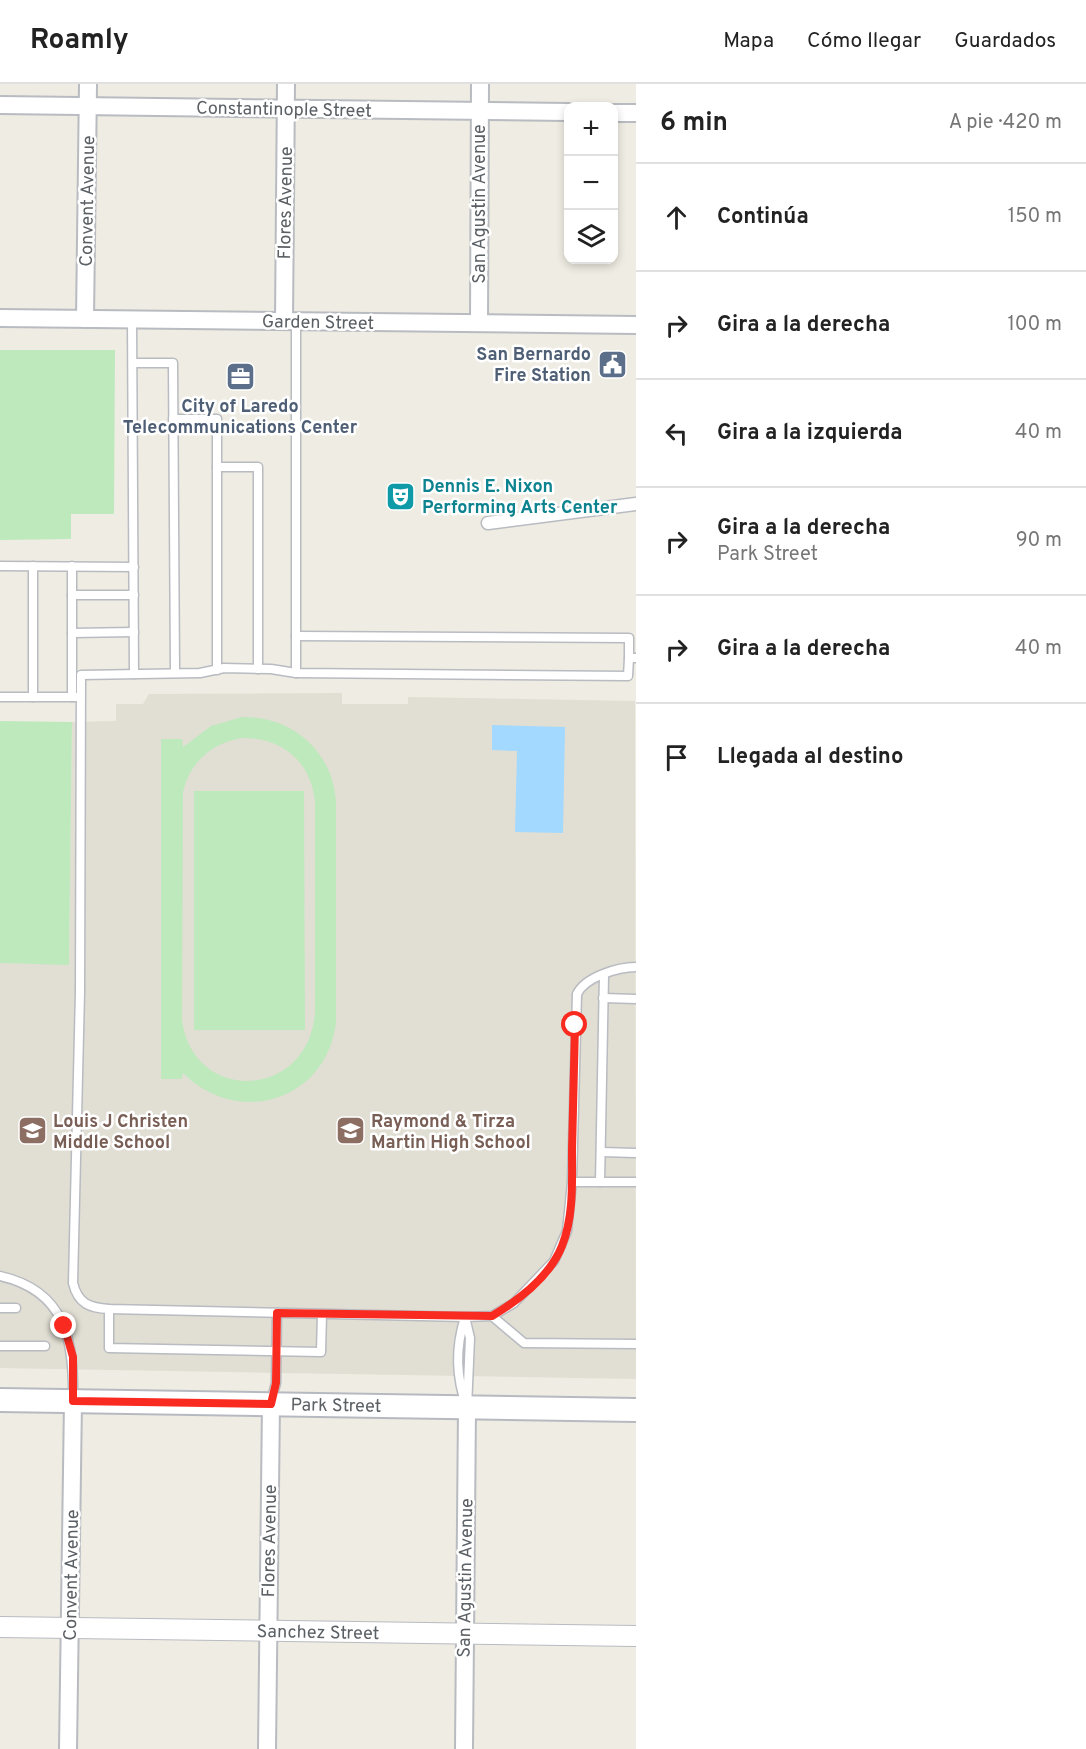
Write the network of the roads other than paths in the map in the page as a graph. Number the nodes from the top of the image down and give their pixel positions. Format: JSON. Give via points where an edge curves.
{"nodes":[{"id":1,"x":88,"y":84,"type":"edge"},
{"id":2,"x":286,"y":84,"type":"edge"},
{"id":3,"x":480,"y":84,"type":"edge"},
{"id":4,"x":0,"y":105,"type":"edge"},
{"id":5,"x":88,"y":106,"type":"junction"},
{"id":6,"x":286,"y":108,"type":"junction"},
{"id":7,"x":480,"y":111,"type":"junction"},
{"id":8,"x":564,"y":112,"type":"edge"},
{"id":9,"x":618,"y":113,"type":"edge"},
{"id":10,"x":636,"y":113,"type":"edge"},
{"id":11,"x":0,"y":318,"type":"edge"},
{"id":12,"x":85,"y":319,"type":"junction"},
{"id":13,"x":132,"y":319,"type":"junction"},
{"id":14,"x":290,"y":321,"type":"junction"},
{"id":15,"x":479,"y":323,"type":"junction"},
{"id":16,"x":636,"y":325,"type":"edge"},
{"id":17,"x":133,"y":363,"type":"junction"},
{"id":18,"x":173,"y":418,"type":"junction"},
{"id":19,"x":217,"y":467,"type":"junction"},
{"id":20,"x":636,"y":504,"type":"edge"},
{"id":21,"x":488,"y":523,"type":"dead end"},
{"id":22,"x":0,"y":566,"type":"edge"},
{"id":23,"x":33,"y":566,"type":"junction"},
{"id":24,"x":72,"y":566,"type":"junction"},
{"id":25,"x":134,"y":567,"type":"junction"},
{"id":26,"x":72,"y":595,"type":"junction"},
{"id":27,"x":134,"y":595,"type":"junction"},
{"id":28,"x":134,"y":632,"type":"junction"},
{"id":29,"x":72,"y":633,"type":"junction"},
{"id":30,"x":296,"y":636,"type":"junction"},
{"id":31,"x":632,"y":658,"type":"edge"},
{"id":32,"x":258,"y":669,"type":"junction"},
{"id":33,"x":217,"y":670,"type":"junction"},
{"id":34,"x":175,"y":673,"type":"junction"},
{"id":35,"x":296,"y":673,"type":"junction"},
{"id":36,"x":134,"y":674,"type":"junction"},
{"id":37,"x":0,"y":697,"type":"edge"},
{"id":38,"x":33,"y":697,"type":"junction"},
{"id":39,"x":76,"y":697,"type":"junction"},
{"id":40,"x":636,"y":967,"type":"edge"},
{"id":41,"x":604,"y":975,"type":"junction"},
{"id":42,"x":603,"y":998,"type":"junction"},
{"id":43,"x":636,"y":999,"type":"edge"},
{"id":44,"x":601,"y":1152,"type":"junction"},
{"id":45,"x":636,"y":1153,"type":"edge"},
{"id":46,"x":572,"y":1182,"type":"junction"},
{"id":47,"x":600,"y":1182,"type":"junction"},
{"id":48,"x":636,"y":1182,"type":"edge"},
{"id":49,"x":0,"y":1276,"type":"edge"},
{"id":50,"x":0,"y":1308,"type":"edge"},
{"id":51,"x":16,"y":1308,"type":"dead end"},
{"id":52,"x":109,"y":1309,"type":"junction"},
{"id":53,"x":277,"y":1313,"type":"junction"},
{"id":54,"x":322,"y":1314,"type":"junction"},
{"id":55,"x":492,"y":1316,"type":"junction"},
{"id":56,"x":465,"y":1317,"type":"junction"},
{"id":57,"x":636,"y":1344,"type":"edge"},
{"id":58,"x":0,"y":1346,"type":"edge"},
{"id":59,"x":45,"y":1346,"type":"dead end"},
{"id":60,"x":277,"y":1351,"type":"junction"},
{"id":61,"x":0,"y":1400,"type":"edge"},
{"id":62,"x":73,"y":1401,"type":"junction"},
{"id":63,"x":271,"y":1404,"type":"junction"},
{"id":64,"x":467,"y":1408,"type":"junction"},
{"id":65,"x":636,"y":1410,"type":"edge"},
{"id":66,"x":0,"y":1627,"type":"edge"},
{"id":67,"x":70,"y":1628,"type":"junction"},
{"id":68,"x":268,"y":1631,"type":"junction"},
{"id":69,"x":465,"y":1634,"type":"junction"},
{"id":70,"x":636,"y":1636,"type":"edge"},
{"id":71,"x":68,"y":1749,"type":"edge"},
{"id":72,"x":267,"y":1749,"type":"edge"},
{"id":73,"x":464,"y":1749,"type":"edge"}],
"edges":[{"from":1,"to":5,"type":"street","name":"Convent Avenue"},
{"from":2,"to":6,"type":"street","name":"Flores Avenue"},
{"from":3,"to":7,"type":"street","name":"San Agustin Avenue"},
{"from":4,"to":5,"type":"street","name":"Constantinople Street"},
{"from":5,"to":6,"type":"street","name":"Constantinople Street"},
{"from":5,"to":12,"type":"street","name":"Convent Avenue"},
{"from":6,"to":7,"type":"street","name":"Constantinople Street"},
{"from":6,"to":14,"type":"street","name":"Flores Avenue"},
{"from":7,"to":8,"type":"street","name":"Constantinople Street"},
{"from":7,"to":15,"type":"street","name":"San Agustin Avenue"},
{"from":9,"to":10,"type":"street"},
{"from":11,"to":12,"type":"street","name":"Garden Street"},
{"from":12,"to":13,"type":"street","name":"Garden Street"},
{"from":13,"to":14,"type":"street","name":"Garden Street"},
{"from":13,"to":17,"type":"lane"},
{"from":14,"to":15,"type":"street","name":"Garden Street"},
{"from":14,"to":30,"type":"lane"},
{"from":15,"to":16,"type":"street","name":"Garden Street"},
{"from":17,"to":18,"type":"lane","via":[[172,363]]},
{"from":17,"to":25,"type":"lane"},
{"from":18,"to":19,"type":"lane","via":[[217,418]]},
{"from":18,"to":34,"type":"lane"},
{"from":19,"to":32,"type":"lane","via":[[258,467]]},
{"from":19,"to":33,"type":"lane"},
{"from":20,"to":21,"type":"street"},
{"from":22,"to":23,"type":"lane"},
{"from":23,"to":24,"type":"lane"},
{"from":23,"to":38,"type":"lane"},
{"from":24,"to":25,"type":"lane"},
{"from":24,"to":26,"type":"lane"},
{"from":25,"to":27,"type":"lane"},
{"from":26,"to":27,"type":"lane"},
{"from":26,"to":29,"type":"lane"},
{"from":27,"to":28,"type":"lane"},
{"from":28,"to":29,"type":"lane"},
{"from":28,"to":36,"type":"lane"},
{"from":29,"to":39,"type":"lane"},
{"from":30,"to":31,"type":"lane","via":[[629,638]]},
{"from":30,"to":35,"type":"lane"},
{"from":31,"to":35,"type":"lane","via":[[628,676]]},
{"from":32,"to":33,"type":"lane"},
{"from":32,"to":35,"type":"lane"},
{"from":33,"to":34,"type":"lane"},
{"from":34,"to":36,"type":"lane"},
{"from":36,"to":39,"type":"lane","via":[[81,675]]},
{"from":37,"to":38,"type":"lane"},
{"from":38,"to":39,"type":"lane"},
{"from":39,"to":52,"type":"lane","via":[[80,992],[73,1283],[82,1303]]},
{"from":40,"to":41,"type":"lane","via":[[618,968]]},
{"from":41,"to":42,"type":"lane"},
{"from":41,"to":46,"type":"lane","via":[[580,989],[576,1002]]},
{"from":42,"to":43,"type":"lane"},
{"from":42,"to":44,"type":"lane"},
{"from":44,"to":45,"type":"lane"},
{"from":44,"to":47,"type":"lane"},
{"from":46,"to":47,"type":"lane"},
{"from":46,"to":55,"type":"lane","via":[[567,1231],[554,1261],[514,1303]]},
{"from":47,"to":48,"type":"lane"},
{"from":49,"to":62,"type":"lane","via":[[36,1291],[60,1318],[72,1348]]},
{"from":50,"to":51,"type":"lane"},
{"from":52,"to":53,"type":"lane"},
{"from":52,"to":60,"type":"lane","via":[[109,1348]]},
{"from":53,"to":54,"type":"lane"},
{"from":53,"to":60,"type":"lane"},
{"from":54,"to":56,"type":"lane"},
{"from":54,"to":60,"type":"lane","via":[[321,1352]]},
{"from":55,"to":56,"type":"lane"},
{"from":55,"to":57,"type":"lane","via":[[524,1343]]},
{"from":56,"to":64,"type":"lane","via":[[470,1338]]},
{"from":58,"to":59,"type":"lane"},
{"from":60,"to":63,"type":"lane"},
{"from":61,"to":62,"type":"main road","name":"Park Street"},
{"from":62,"to":63,"type":"main road","name":"Park Street"},
{"from":62,"to":67,"type":"street","name":"Convent Avenue"},
{"from":63,"to":64,"type":"main road","name":"Park Street"},
{"from":63,"to":68,"type":"street","name":"Flores Avenue"},
{"from":64,"to":65,"type":"main road","name":"Park Street"},
{"from":64,"to":69,"type":"street","name":"San Agustin Avenue"},
{"from":66,"to":67,"type":"street","name":"Sanchez Street"},
{"from":67,"to":68,"type":"street","name":"Sanchez Street"},
{"from":67,"to":71,"type":"street","name":"Convent Avenue"},
{"from":68,"to":69,"type":"street","name":"Sanchez Street"},
{"from":68,"to":72,"type":"street","name":"Flores Avenue"},
{"from":69,"to":70,"type":"street","name":"Sanchez Street"},
{"from":69,"to":73,"type":"street","name":"San Agustin Avenue"}]}
